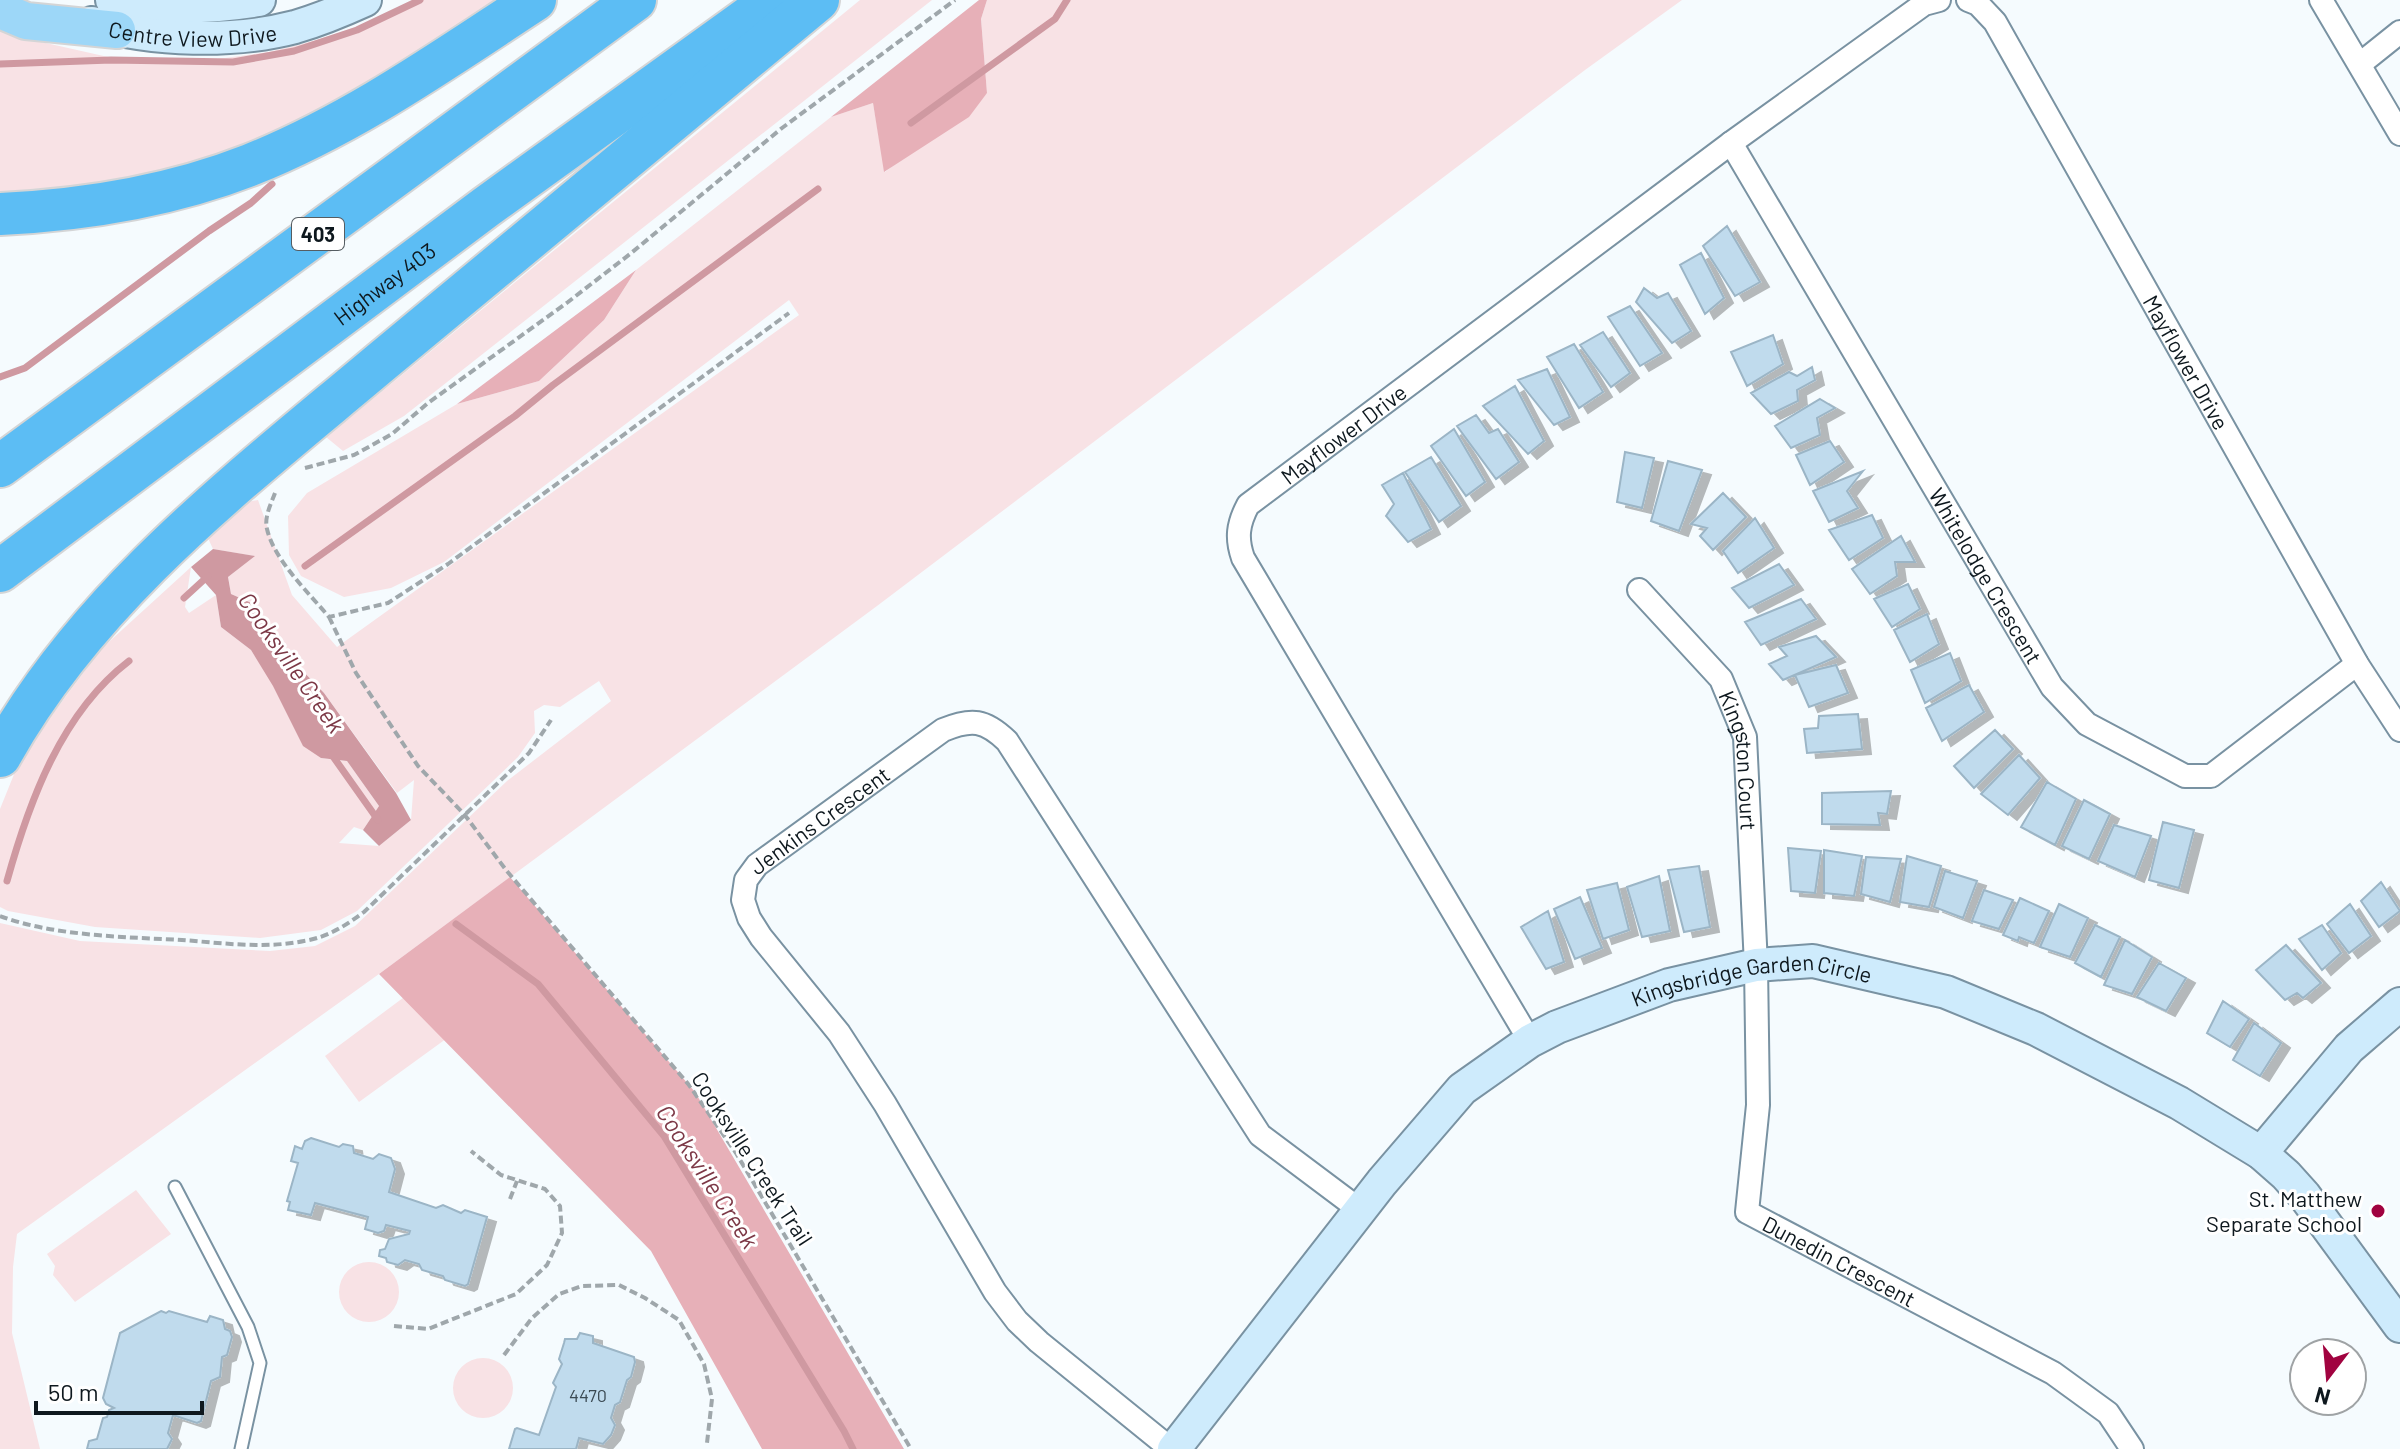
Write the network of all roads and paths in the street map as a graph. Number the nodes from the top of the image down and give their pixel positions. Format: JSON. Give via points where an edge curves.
{"nodes":[{"id":1,"x":21,"y":0,"type":"edge"},
{"id":2,"x":259,"y":0,"type":"edge"},
{"id":3,"x":365,"y":0,"type":"edge"},
{"id":4,"x":535,"y":0,"type":"edge"},
{"id":5,"x":635,"y":0,"type":"edge"},
{"id":6,"x":773,"y":0,"type":"edge"},
{"id":7,"x":818,"y":0,"type":"edge"},
{"id":8,"x":955,"y":0,"type":"edge"},
{"id":9,"x":1939,"y":0,"type":"edge"},
{"id":10,"x":1968,"y":0,"type":"edge"},
{"id":11,"x":2321,"y":0,"type":"edge"},
{"id":12,"x":0,"y":10,"type":"edge"},
{"id":13,"x":115,"y":15,"type":"edge"},
{"id":14,"x":2400,"y":32,"type":"edge"},
{"id":15,"x":2360,"y":64,"type":"junction"},
{"id":16,"x":2400,"y":134,"type":"edge"},
{"id":17,"x":1731,"y":143,"type":"junction"},
{"id":18,"x":0,"y":214,"type":"edge"},
{"id":19,"x":789,"y":313,"type":"dead end"},
{"id":20,"x":0,"y":466,"type":"edge"},
{"id":21,"x":294,"y":472,"type":"dead end"},
{"id":22,"x":279,"y":483,"type":"dead end"},
{"id":23,"x":0,"y":571,"type":"edge"},
{"id":24,"x":1639,"y":590,"type":"dead end"},
{"id":25,"x":329,"y":617,"type":"junction"},
{"id":26,"x":2357,"y":664,"type":"junction"},
{"id":27,"x":551,"y":720,"type":"dead end"},
{"id":28,"x":2400,"y":730,"type":"edge"},
{"id":29,"x":0,"y":756,"type":"edge"},
{"id":30,"x":464,"y":814,"type":"junction"},
{"id":31,"x":0,"y":916,"type":"edge"},
{"id":32,"x":1756,"y":965,"type":"junction"},
{"id":33,"x":2400,"y":1004,"type":"edge"},
{"id":34,"x":1530,"y":1041,"type":"junction"},
{"id":35,"x":471,"y":1151,"type":"dead end"},
{"id":36,"x":2261,"y":1153,"type":"junction"},
{"id":37,"x":517,"y":1181,"type":"junction"},
{"id":38,"x":175,"y":1187,"type":"dead end"},
{"id":39,"x":510,"y":1199,"type":"dead end"},
{"id":40,"x":1360,"y":1210,"type":"junction"},
{"id":41,"x":394,"y":1326,"type":"dead end"},
{"id":42,"x":2400,"y":1326,"type":"edge"},
{"id":43,"x":504,"y":1355,"type":"dead end"},
{"id":44,"x":707,"y":1443,"type":"dead end"},
{"id":45,"x":241,"y":1449,"type":"edge"},
{"id":46,"x":911,"y":1449,"type":"edge"},
{"id":47,"x":1173,"y":1449,"type":"edge"},
{"id":48,"x":2132,"y":1449,"type":"edge"}],
"edges":[{"from":1,"to":13,"type":"street","name":"Centre View Drive"},
{"from":2,"to":13,"type":"street","name":"Centre View Drive"},
{"from":3,"to":13,"type":"street","name":"Centre View Drive","via":[[296,27],[225,37],[192,37]]},
{"from":4,"to":18,"type":"highway","via":[[377,101],[248,166],[133,199]]},
{"from":5,"to":20,"type":"highway","number":"403"},
{"from":6,"to":23,"type":"highway","name":"Highway 403","via":[[486,207]]},
{"from":7,"to":29,"type":"highway","via":[[173,542],[84,634]]},
{"from":8,"to":21,"type":"path","via":[[782,128],[630,254],[392,434],[354,455]]},
{"from":9,"to":17,"type":"street","name":"Mayflower Drive","via":[[1924,4]]},
{"from":10,"to":26,"type":"street","name":"Mayflower Drive","via":[[1995,22]]},
{"from":11,"to":15,"type":"street"},
{"from":12,"to":13,"type":"main road","via":[[26,21]]},
{"from":14,"to":15,"type":"street"},
{"from":15,"to":16,"type":"street"},
{"from":17,"to":26,"type":"street","name":"Whitelodge Crescent","via":[[2052,687],[2087,724],[2185,776],[2211,776]]},
{"from":17,"to":34,"type":"street","name":"Mayflower Drive","via":[[1248,505],[1238,530],[1243,558]]},
{"from":19,"to":25,"type":"path","via":[[424,580],[388,603]]},
{"from":22,"to":25,"type":"path","name":"Cooksville Creek Trail","via":[[266,528],[277,554]]},
{"from":24,"to":32,"type":"street","name":"Kingston Court","via":[[1721,679],[1745,737]]},
{"from":25,"to":30,"type":"path","name":"Cooksville Creek Trail","via":[[356,673],[418,766]]},
{"from":26,"to":28,"type":"street","name":"Mayflower Drive"},
{"from":27,"to":30,"type":"path","via":[[529,753]]},
{"from":30,"to":31,"type":"path","via":[[364,912],[336,932],[305,941],[260,946],[117,936]]},
{"from":30,"to":46,"type":"path","name":"Cooksville Creek Trail","via":[[689,1085],[744,1167]]},
{"from":32,"to":34,"type":"street","name":"Kingsbridge Garden Circle","via":[[1669,985]]},
{"from":32,"to":36,"type":"street","name":"Kingsbridge Garden Circle","via":[[1813,961],[1946,992],[2049,1035]]},
{"from":32,"to":48,"type":"street","name":"Dunedin Crescent","via":[[1758,1105],[1747,1212],[2053,1373],[2108,1413]]},
{"from":33,"to":36,"type":"street","via":[[2349,1048]]},
{"from":34,"to":40,"type":"street","name":"Kingsbridge Garden Circle","via":[[1462,1089]]},
{"from":35,"to":37,"type":"path"},
{"from":36,"to":42,"type":"street","name":"Kingsbridge Garden Circle","via":[[2304,1195]]},
{"from":37,"to":39,"type":"path"},
{"from":37,"to":41,"type":"path","via":[[545,1189],[560,1206],[562,1233],[547,1265],[516,1294],[428,1329]]},
{"from":38,"to":45,"type":"lane","via":[[248,1327],[260,1363]]},
{"from":40,"to":47,"type":"street","name":"Kingsbridge Garden Circle"},
{"from":40,"to":47,"type":"street","name":"Jenkins Crescent","via":[[1260,1135],[1007,741],[993,728],[962,722],[943,730],[757,865],[746,880],[743,900],[749,918],[839,1033],[995,1292],[1039,1342]]},
{"from":43,"to":44,"type":"path","via":[[559,1294],[582,1286],[619,1285],[679,1320],[704,1364],[712,1399]]}]}
